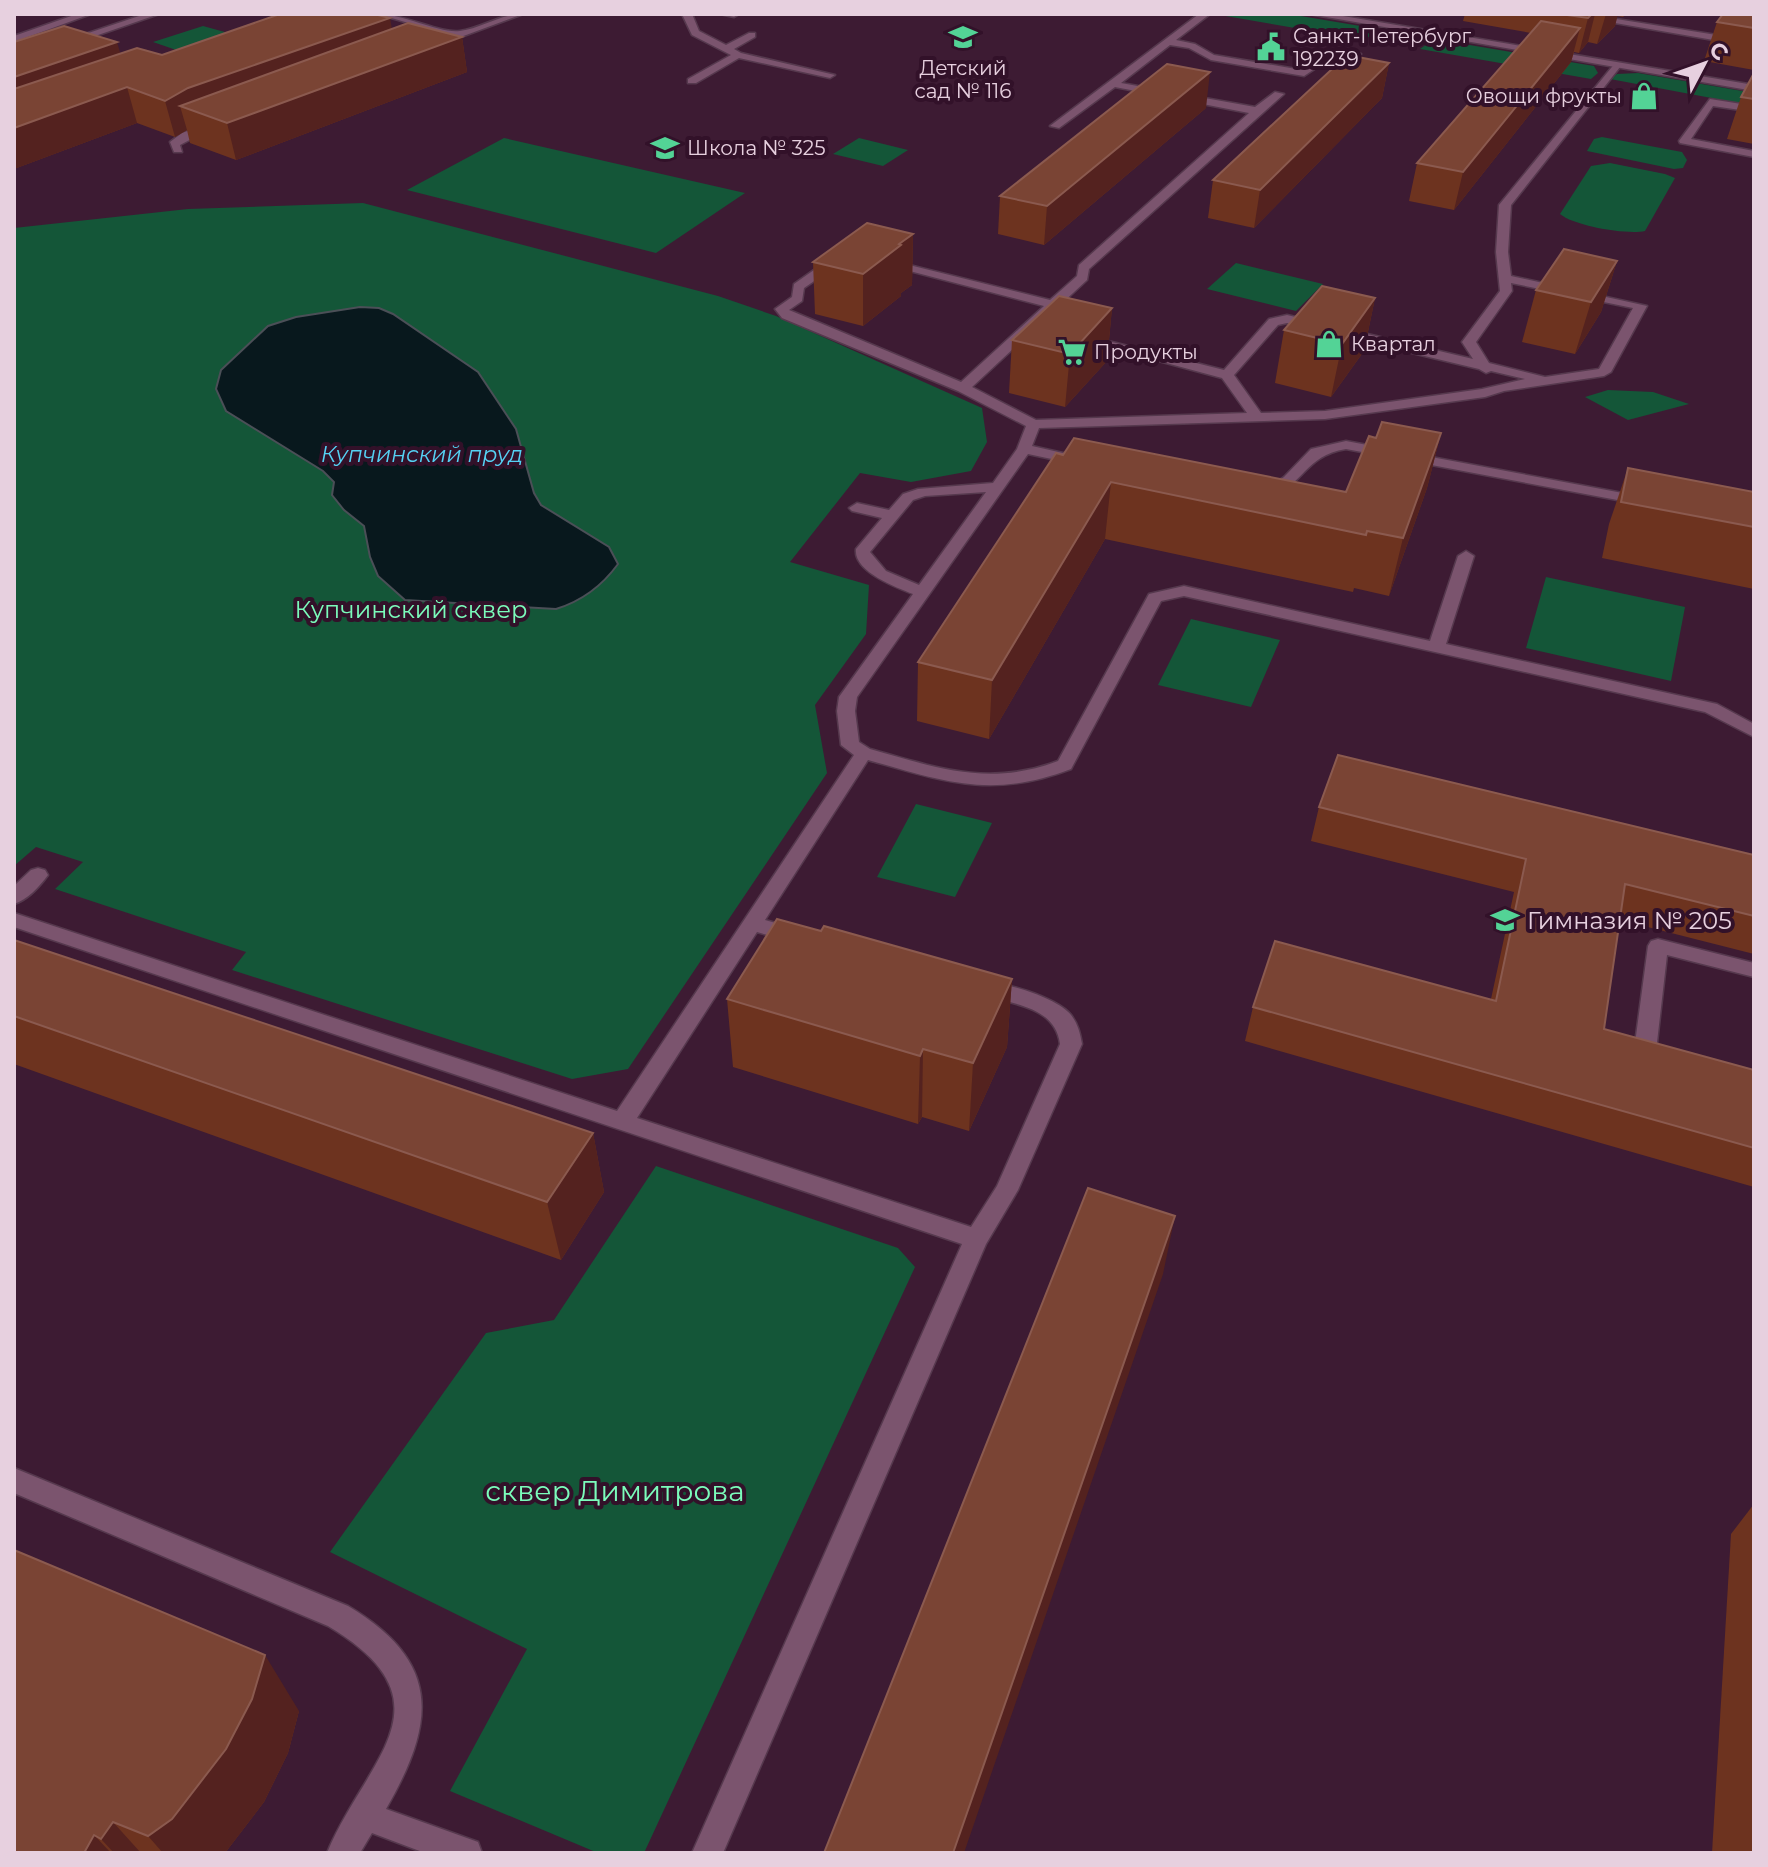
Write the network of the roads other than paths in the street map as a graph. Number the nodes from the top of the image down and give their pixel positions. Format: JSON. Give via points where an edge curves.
{"nodes":[{"id":1,"x":60,"y":14,"type":"edge"},
{"id":2,"x":86,"y":14,"type":"edge"},
{"id":3,"x":154,"y":14,"type":"edge"},
{"id":4,"x":383,"y":14,"type":"edge"},
{"id":5,"x":518,"y":14,"type":"edge"},
{"id":6,"x":687,"y":14,"type":"edge"},
{"id":7,"x":725,"y":14,"type":"edge"},
{"id":8,"x":734,"y":14,"type":"edge"},
{"id":9,"x":1205,"y":14,"type":"edge"},
{"id":10,"x":1314,"y":14,"type":"edge"},
{"id":11,"x":1568,"y":14,"type":"edge"},
{"id":12,"x":1622,"y":15,"type":"edge"},
{"id":13,"x":1600,"y":16,"type":"edge"},
{"id":14,"x":14,"y":30,"type":"edge"},
{"id":15,"x":459,"y":35,"type":"junction"},
{"id":16,"x":752,"y":35,"type":"dead end"},
{"id":17,"x":14,"y":39,"type":"edge"},
{"id":18,"x":1169,"y":42,"type":"junction"},
{"id":19,"x":1754,"y":44,"type":"edge"},
{"id":20,"x":726,"y":49,"type":"junction"},
{"id":21,"x":417,"y":51,"type":"edge"},
{"id":22,"x":1356,"y":54,"type":"edge"},
{"id":23,"x":738,"y":55,"type":"junction"},
{"id":24,"x":1211,"y":57,"type":"junction"},
{"id":25,"x":14,"y":61,"type":"edge"},
{"id":26,"x":1616,"y":65,"type":"junction"},
{"id":27,"x":1199,"y":66,"type":"edge"},
{"id":28,"x":830,"y":75,"type":"dead end"},
{"id":29,"x":692,"y":81,"type":"dead end"},
{"id":30,"x":1113,"y":84,"type":"junction"},
{"id":31,"x":1177,"y":84,"type":"edge"},
{"id":32,"x":1754,"y":88,"type":"edge"},
{"id":33,"x":1165,"y":94,"type":"junction"},
{"id":34,"x":1279,"y":94,"type":"dead end"},
{"id":35,"x":1754,"y":109,"type":"edge"},
{"id":36,"x":1257,"y":111,"type":"junction"},
{"id":37,"x":231,"y":118,"type":"edge"},
{"id":38,"x":1055,"y":126,"type":"dead end"},
{"id":39,"x":178,"y":150,"type":"edge"},
{"id":40,"x":1754,"y":154,"type":"edge"},
{"id":41,"x":850,"y":257,"type":"edge"},
{"id":42,"x":874,"y":261,"type":"edge"},
{"id":43,"x":1572,"y":277,"type":"edge"},
{"id":44,"x":1504,"y":278,"type":"junction"},
{"id":45,"x":1563,"y":290,"type":"junction"},
{"id":46,"x":1053,"y":305,"type":"junction"},
{"id":47,"x":1030,"y":325,"type":"junction"},
{"id":48,"x":1045,"y":329,"type":"edge"},
{"id":49,"x":1075,"y":336,"type":"edge"},
{"id":50,"x":1480,"y":362,"type":"junction"},
{"id":51,"x":1227,"y":375,"type":"junction"},
{"id":52,"x":1549,"y":381,"type":"junction"},
{"id":53,"x":1501,"y":387,"type":"junction"},
{"id":54,"x":963,"y":388,"type":"junction"},
{"id":55,"x":1257,"y":417,"type":"junction"},
{"id":56,"x":1034,"y":424,"type":"junction"},
{"id":57,"x":1024,"y":449,"type":"junction"},
{"id":58,"x":1094,"y":464,"type":"edge"},
{"id":59,"x":995,"y":487,"type":"junction"},
{"id":60,"x":1249,"y":495,"type":"edge"},
{"id":61,"x":1657,"y":503,"type":"edge"},
{"id":62,"x":857,"y":508,"type":"dead end"},
{"id":63,"x":893,"y":516,"type":"junction"},
{"id":64,"x":1466,"y":556,"type":"dead end"},
{"id":65,"x":923,"y":593,"type":"junction"},
{"id":66,"x":1437,"y":646,"type":"junction"},
{"id":67,"x":1754,"y":731,"type":"edge"},
{"id":68,"x":864,"y":753,"type":"junction"},
{"id":69,"x":38,"y":875,"type":"dead end"},
{"id":70,"x":14,"y":897,"type":"edge"},
{"id":71,"x":14,"y":920,"type":"edge"},
{"id":72,"x":752,"y":924,"type":"junction"},
{"id":73,"x":826,"y":944,"type":"edge"},
{"id":74,"x":1754,"y":970,"type":"edge"},
{"id":75,"x":958,"y":981,"type":"edge"},
{"id":76,"x":1645,"y":1051,"type":"edge"},
{"id":77,"x":622,"y":1122,"type":"junction"},
{"id":78,"x":976,"y":1239,"type":"junction"},
{"id":79,"x":14,"y":1480,"type":"edge"},
{"id":80,"x":365,"y":1816,"type":"junction"},
{"id":81,"x":342,"y":1853,"type":"edge"},
{"id":82,"x":467,"y":1853,"type":"edge"},
{"id":83,"x":707,"y":1853,"type":"edge"}],
"edges":[{"from":1,"to":14,"type":"street"},
{"from":2,"to":17,"type":"street"},
{"from":3,"to":25,"type":"street"},
{"from":4,"to":15,"type":"street"},
{"from":5,"to":15,"type":"street"},
{"from":6,"to":20,"type":"street","via":[[695,33]]},
{"from":7,"to":8,"type":"street"},
{"from":9,"to":18,"type":"street"},
{"from":10,"to":26,"type":"street"},
{"from":11,"to":13,"type":"street"},
{"from":12,"to":13,"type":"street"},
{"from":13,"to":19,"type":"street"},
{"from":15,"to":21,"type":"street"},
{"from":16,"to":20,"type":"street"},
{"from":18,"to":24,"type":"street"},
{"from":18,"to":30,"type":"street"},
{"from":20,"to":23,"type":"street"},
{"from":22,"to":24,"type":"street","via":[[1334,63],[1320,61],[1304,73]]},
{"from":23,"to":28,"type":"street"},
{"from":23,"to":29,"type":"street"},
{"from":24,"to":27,"type":"street"},
{"from":26,"to":32,"type":"street"},
{"from":26,"to":44,"type":"street","via":[[1505,205]]},
{"from":30,"to":33,"type":"street"},
{"from":30,"to":38,"type":"street"},
{"from":31,"to":33,"type":"street"},
{"from":33,"to":36,"type":"street"},
{"from":34,"to":36,"type":"street"},
{"from":35,"to":40,"type":"street","via":[[1710,102],[1684,141]]},
{"from":36,"to":46,"type":"street","via":[[1083,268],[1083,277]]},
{"from":37,"to":39,"type":"street","via":[[186,135],[174,144]]},
{"from":41,"to":54,"type":"street","via":[[840,258],[798,287],[798,298],[781,309]]},
{"from":42,"to":46,"type":"street"},
{"from":43,"to":45,"type":"street"},
{"from":44,"to":45,"type":"street"},
{"from":44,"to":50,"type":"street","via":[[1506,291],[1469,342]]},
{"from":45,"to":52,"type":"street","via":[[1641,306],[1604,372]]},
{"from":46,"to":47,"type":"street"},
{"from":47,"to":48,"type":"street"},
{"from":47,"to":54,"type":"street"},
{"from":49,"to":51,"type":"street"},
{"from":50,"to":51,"type":"street","via":[[1287,319],[1274,322]]},
{"from":50,"to":52,"type":"street"},
{"from":50,"to":53,"type":"street"},
{"from":51,"to":55,"type":"street"},
{"from":52,"to":53,"type":"street"},
{"from":53,"to":55,"type":"street","via":[[1357,412]]},
{"from":54,"to":56,"type":"street"},
{"from":55,"to":56,"type":"street"},
{"from":56,"to":57,"type":"street"},
{"from":57,"to":58,"type":"street"},
{"from":57,"to":59,"type":"street"},
{"from":59,"to":63,"type":"street","via":[[923,492],[908,497]]},
{"from":59,"to":65,"type":"street"},
{"from":60,"to":61,"type":"street","via":[[1280,489],[1310,454],[1346,445]]},
{"from":62,"to":63,"type":"street"},
{"from":63,"to":65,"type":"street","via":[[862,552],[880,574]]},
{"from":64,"to":66,"type":"street"},
{"from":65,"to":68,"type":"street","via":[[848,697],[850,745]]},
{"from":66,"to":67,"type":"street","via":[[1711,708]]},
{"from":66,"to":68,"type":"street","via":[[1184,591],[1155,597],[1065,765],[1023,780],[973,782]]},
{"from":68,"to":72,"type":"street"},
{"from":69,"to":70,"type":"street"},
{"from":71,"to":77,"type":"street"},
{"from":72,"to":73,"type":"street"},
{"from":72,"to":77,"type":"street"},
{"from":74,"to":76,"type":"street","via":[[1658,946]]},
{"from":75,"to":78,"type":"street","via":[[1053,1009],[1071,1030],[1071,1044],[1007,1190]]},
{"from":77,"to":78,"type":"street"},
{"from":78,"to":83,"type":"street"},
{"from":79,"to":80,"type":"street","via":[[362,1630],[395,1663],[409,1721]]},
{"from":80,"to":81,"type":"street"},
{"from":80,"to":82,"type":"street"}]}
